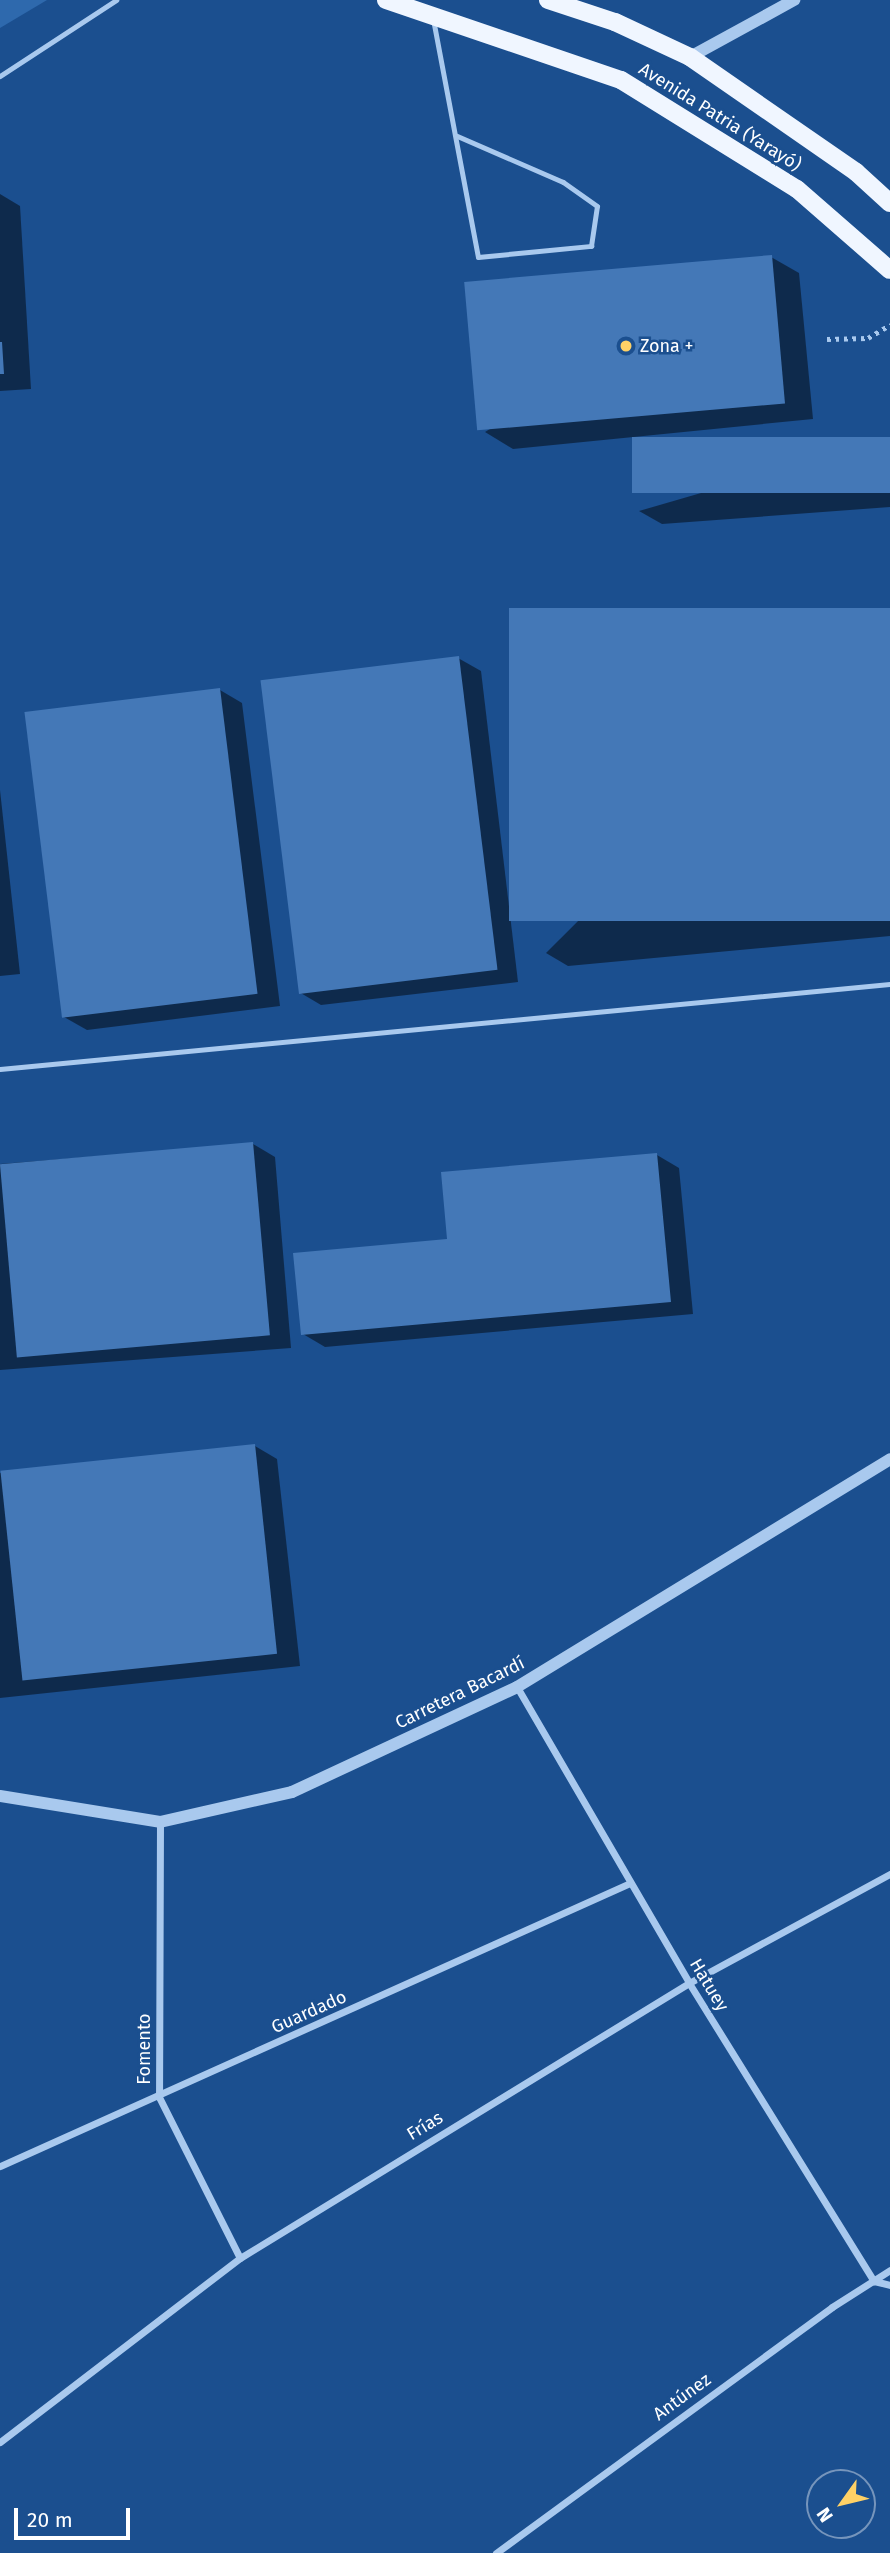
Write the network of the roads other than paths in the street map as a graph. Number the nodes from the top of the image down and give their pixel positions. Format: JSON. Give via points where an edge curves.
{"nodes":[{"id":1,"x":116,"y":0,"type":"edge"},
{"id":2,"x":386,"y":0,"type":"edge"},
{"id":3,"x":548,"y":0,"type":"edge"},
{"id":4,"x":794,"y":0,"type":"edge"},
{"id":5,"x":433,"y":16,"type":"junction"},
{"id":6,"x":690,"y":57,"type":"junction"},
{"id":7,"x":0,"y":76,"type":"edge"},
{"id":8,"x":457,"y":136,"type":"junction"},
{"id":9,"x":890,"y":203,"type":"edge"},
{"id":10,"x":890,"y":270,"type":"edge"},
{"id":11,"x":890,"y":984,"type":"edge"},
{"id":12,"x":0,"y":1069,"type":"edge"},
{"id":13,"x":890,"y":1459,"type":"edge"},
{"id":14,"x":517,"y":1687,"type":"junction"},
{"id":15,"x":0,"y":1796,"type":"edge"},
{"id":16,"x":160,"y":1822,"type":"junction"},
{"id":17,"x":890,"y":1874,"type":"edge"},
{"id":18,"x":630,"y":1883,"type":"junction"},
{"id":19,"x":689,"y":1983,"type":"junction"},
{"id":20,"x":159,"y":2097,"type":"junction"},
{"id":21,"x":0,"y":2166,"type":"edge"},
{"id":22,"x":240,"y":2258,"type":"junction"},
{"id":23,"x":890,"y":2270,"type":"edge"},
{"id":24,"x":874,"y":2281,"type":"junction"},
{"id":25,"x":890,"y":2285,"type":"edge"},
{"id":26,"x":0,"y":2442,"type":"edge"},
{"id":27,"x":496,"y":2553,"type":"edge"}],
"edges":[{"from":1,"to":7,"type":"lane"},
{"from":2,"to":5,"type":"main road","name":"Avenida Patria (Yarayó)"},
{"from":3,"to":6,"type":"main road","name":"Avenida Patria (Yarayó)","via":[[615,22]]},
{"from":4,"to":6,"type":"street"},
{"from":5,"to":8,"type":"lane","via":[[436,53]]},
{"from":5,"to":10,"type":"main road","name":"Avenida Patria (Yarayó)","via":[[621,80],[797,190]]},
{"from":6,"to":9,"type":"main road","name":"Avenida Patria (Yarayó)","via":[[856,172]]},
{"from":8,"to":8,"type":"lane","via":[[563,182],[597,206],[591,246],[478,257]]},
{"from":11,"to":12,"type":"lane"},
{"from":13,"to":14,"type":"street","name":"Carretera Bacardí"},
{"from":14,"to":16,"type":"street","name":"Carretera Bacardí","via":[[292,1792]]},
{"from":14,"to":18,"type":"street","name":"Hatuey"},
{"from":15,"to":16,"type":"street","name":"Carretera Bacardí"},
{"from":16,"to":20,"type":"street","name":"Fomento"},
{"from":17,"to":19,"type":"street","name":"Frías"},
{"from":18,"to":19,"type":"street","name":"Hatuey"},
{"from":18,"to":20,"type":"street","name":"Guardado"},
{"from":19,"to":22,"type":"street","name":"Frías"},
{"from":19,"to":24,"type":"street","name":"Hatuey"},
{"from":20,"to":21,"type":"street","name":"Guardado"},
{"from":20,"to":22,"type":"street","name":"Fomento"},
{"from":22,"to":26,"type":"street","name":"Frías"},
{"from":23,"to":24,"type":"street","name":"Antúnez"},
{"from":24,"to":25,"type":"street"},
{"from":24,"to":27,"type":"street","name":"Antúnez"}]}
